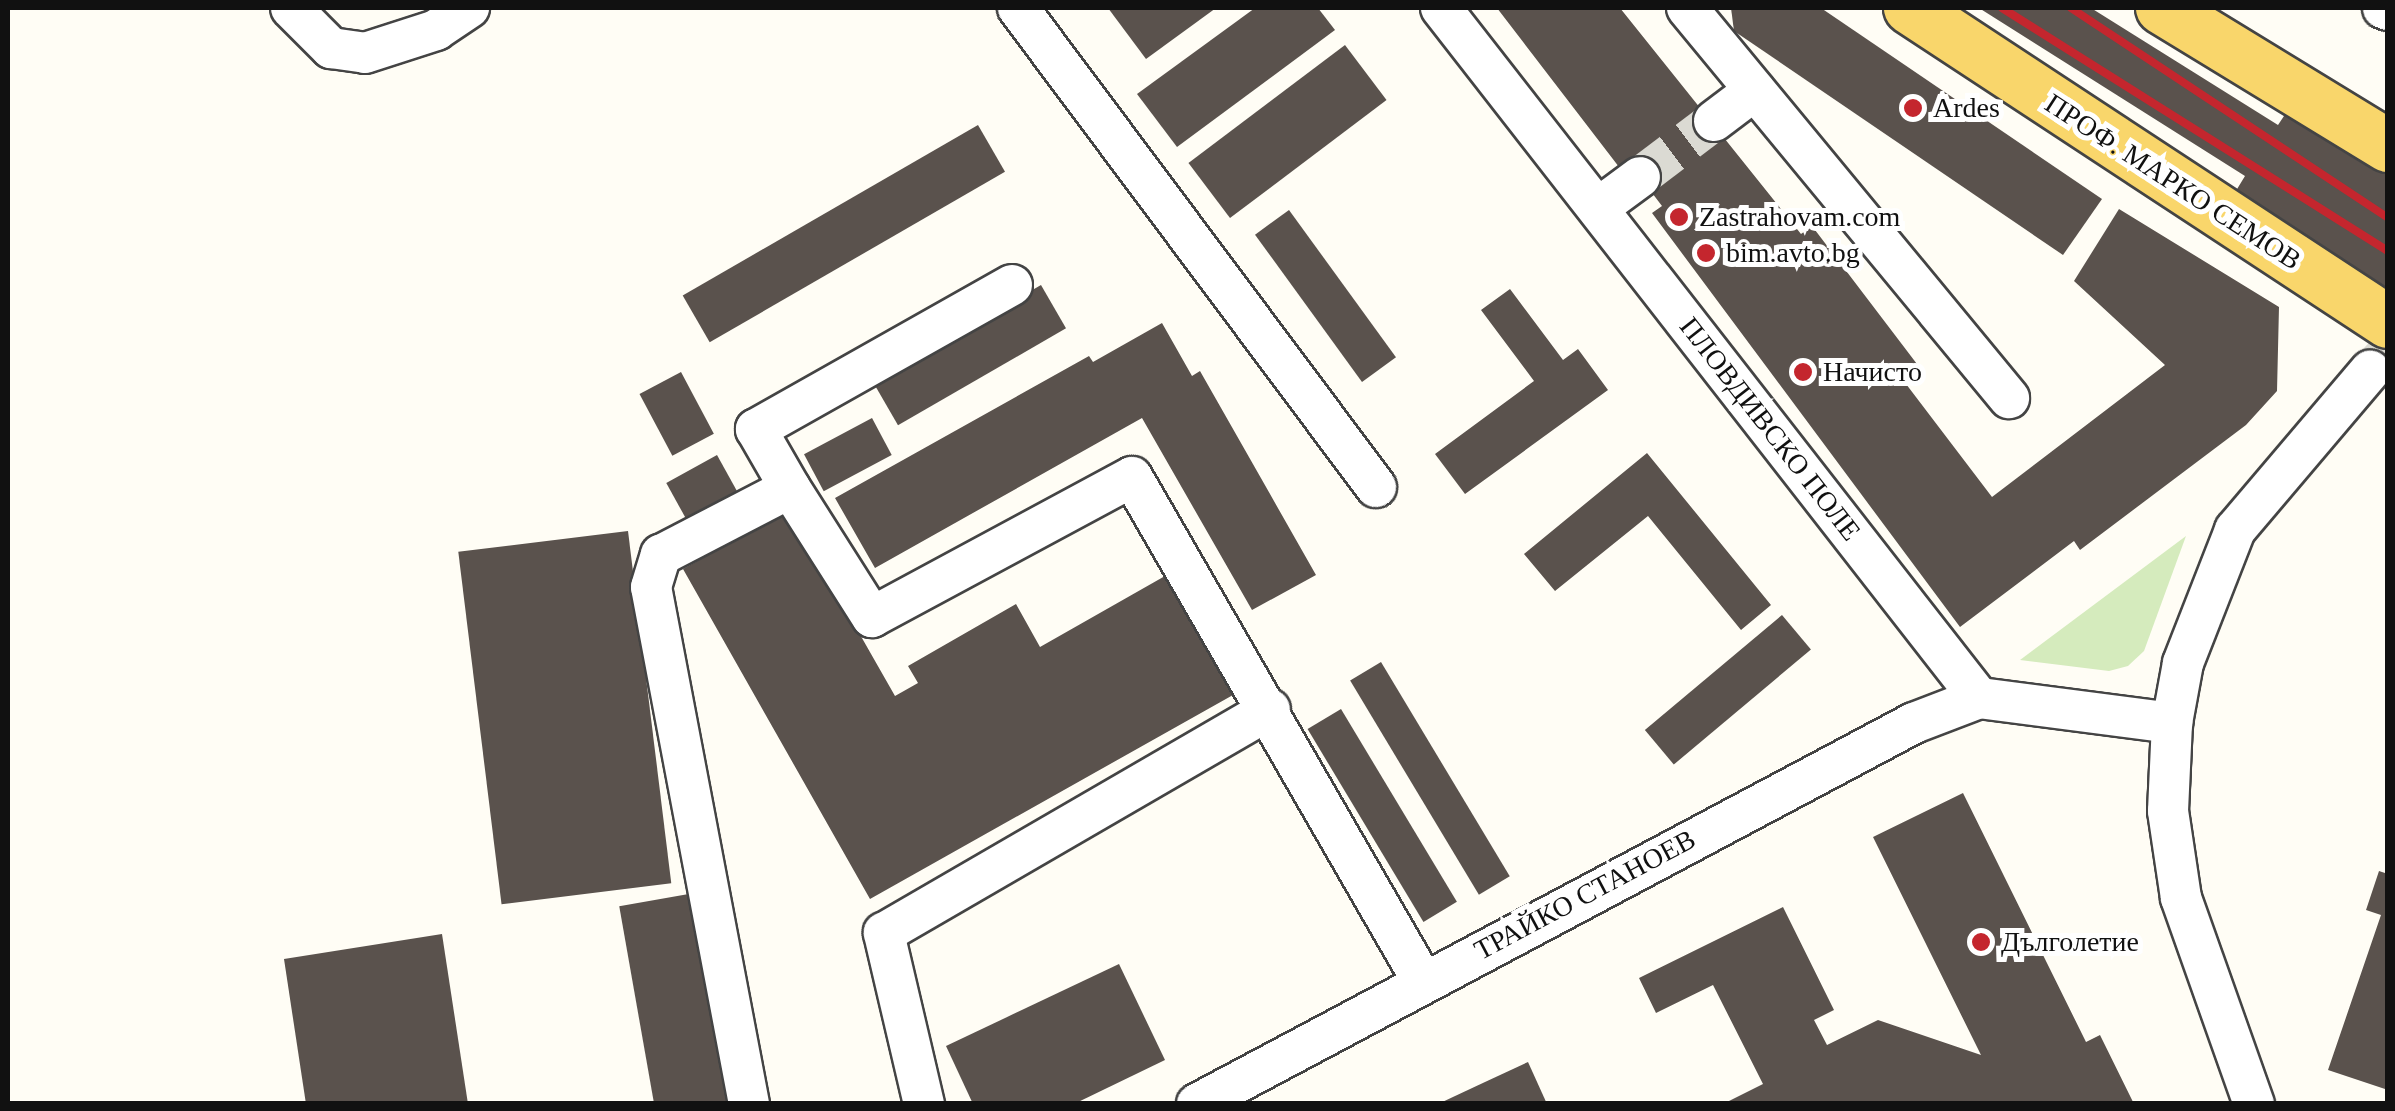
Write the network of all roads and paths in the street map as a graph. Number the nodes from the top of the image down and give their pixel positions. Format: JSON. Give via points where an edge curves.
{"nodes":[{"id":1,"x":290,"y":8,"type":"edge"},
{"id":2,"x":470,"y":8,"type":"edge"},
{"id":3,"x":1018,"y":8,"type":"edge"},
{"id":4,"x":1441,"y":8,"type":"edge"},
{"id":5,"x":1687,"y":8,"type":"edge"},
{"id":6,"x":1910,"y":8,"type":"edge"},
{"id":7,"x":2162,"y":8,"type":"edge"},
{"id":8,"x":1755,"y":90,"type":"junction"},
{"id":9,"x":1714,"y":121,"type":"tunnel mouth"},
{"id":10,"x":2388,"y":146,"type":"edge"},
{"id":11,"x":1640,"y":177,"type":"tunnel mouth"},
{"id":12,"x":1598,"y":208,"type":"junction"},
{"id":13,"x":1012,"y":286,"type":"dead end"},
{"id":14,"x":2388,"y":322,"type":"edge"},
{"id":15,"x":2370,"y":371,"type":"tunnel mouth"},
{"id":16,"x":2008,"y":398,"type":"dead end"},
{"id":17,"x":790,"y":488,"type":"junction"},
{"id":18,"x":1376,"y":488,"type":"dead end"},
{"id":19,"x":1979,"y":698,"type":"junction"},
{"id":20,"x":1270,"y":708,"type":"junction"},
{"id":21,"x":2172,"y":723,"type":"junction"},
{"id":22,"x":1422,"y":980,"type":"junction"},
{"id":23,"x":749,"y":1104,"type":"edge"},
{"id":24,"x":924,"y":1104,"type":"edge"},
{"id":25,"x":1197,"y":1104,"type":"edge"},
{"id":26,"x":2254,"y":1104,"type":"edge"}],
"edges":[{"from":1,"to":2,"type":"street","via":[[331,48],[365,53],[420,37]]},
{"from":3,"to":18,"type":"street"},
{"from":4,"to":12,"type":"street","name":"ПЛОВДИВСКО ПОЛЕ"},
{"from":5,"to":8,"type":"street"},
{"from":6,"to":14,"type":"main road","name":"ПРОФ. МАРКО СЕМОВ"},
{"from":7,"to":10,"type":"main road"},
{"from":8,"to":9,"type":"street"},
{"from":8,"to":16,"type":"street"},
{"from":11,"to":12,"type":"street"},
{"from":12,"to":19,"type":"street","name":"ПЛОВДИВСКО ПОЛЕ"},
{"from":13,"to":17,"type":"street","via":[[756,429]]},
{"from":15,"to":21,"type":"street","via":[[2235,530],[2183,663]]},
{"from":17,"to":20,"type":"street","via":[[872,617],[1132,477]]},
{"from":17,"to":23,"type":"street","via":[[662,556],[651,587]]},
{"from":19,"to":21,"type":"street"},
{"from":19,"to":22,"type":"street","name":"ТРАЙКО СТАНОЕВ","via":[[1914,723]]},
{"from":20,"to":22,"type":"street"},
{"from":20,"to":24,"type":"street","via":[[884,933]]},
{"from":21,"to":26,"type":"street","via":[[2168,812],[2181,898]]},
{"from":22,"to":25,"type":"street","name":"ТРАЙКО СТАНОЕВ"}]}
